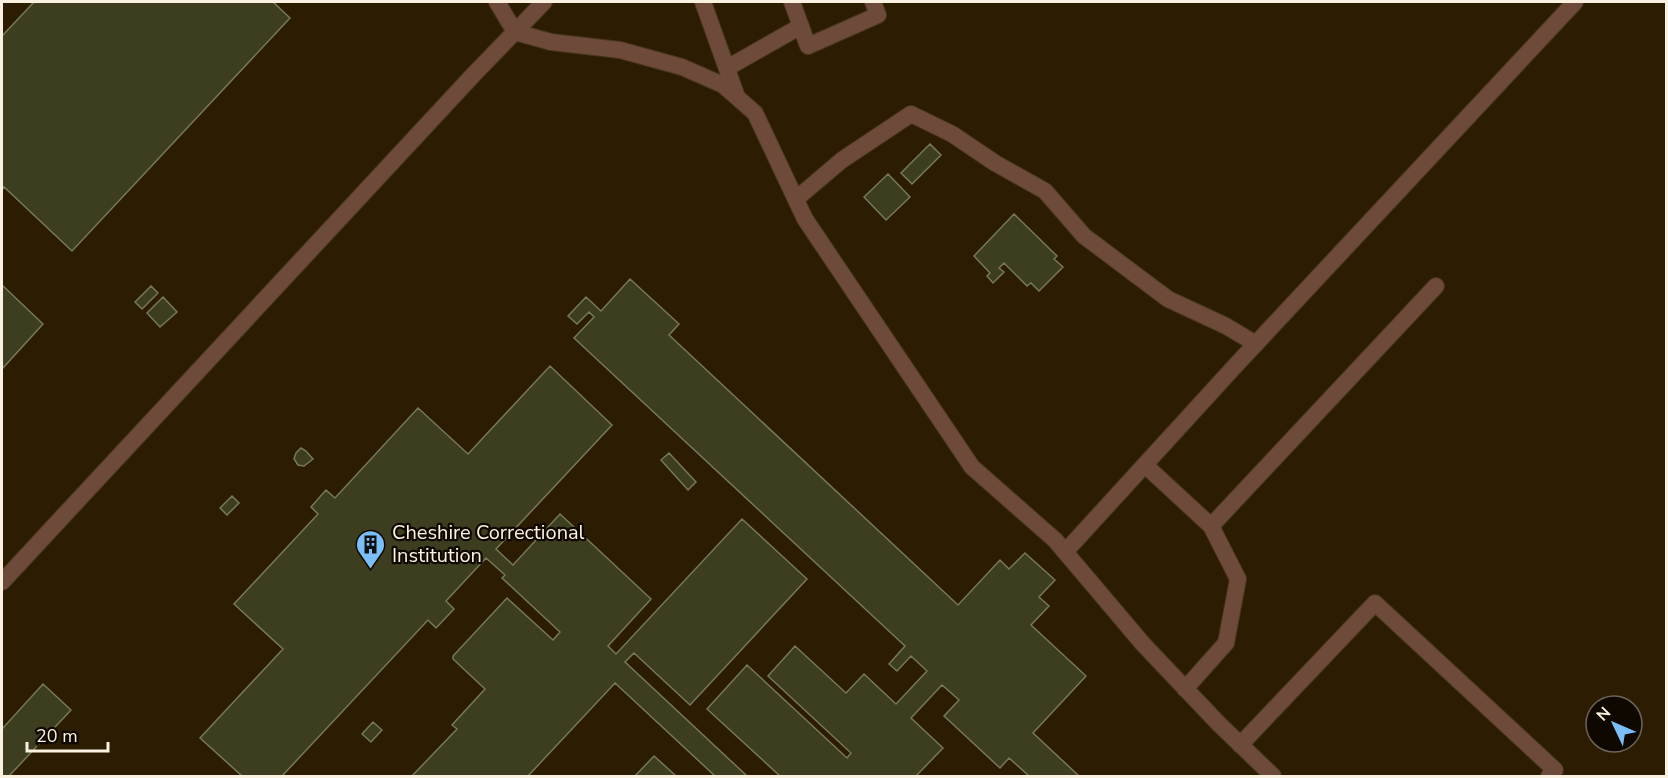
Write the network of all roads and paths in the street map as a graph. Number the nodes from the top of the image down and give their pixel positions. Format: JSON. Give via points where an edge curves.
{"nodes":[{"id":1,"x":497,"y":2,"type":"edge"},
{"id":2,"x":544,"y":2,"type":"edge"},
{"id":3,"x":703,"y":2,"type":"edge"},
{"id":4,"x":792,"y":2,"type":"edge"},
{"id":5,"x":873,"y":2,"type":"edge"},
{"id":6,"x":1575,"y":2,"type":"edge"},
{"id":7,"x":801,"y":26,"type":"junction"},
{"id":8,"x":515,"y":32,"type":"junction"},
{"id":9,"x":727,"y":68,"type":"junction"},
{"id":10,"x":738,"y":98,"type":"junction"},
{"id":11,"x":796,"y":199,"type":"junction"},
{"id":12,"x":1436,"y":286,"type":"dead end"},
{"id":13,"x":1256,"y":344,"type":"junction"},
{"id":14,"x":1144,"y":465,"type":"junction"},
{"id":15,"x":1211,"y":526,"type":"junction"},
{"id":16,"x":1065,"y":552,"type":"junction"},
{"id":17,"x":2,"y":582,"type":"edge"},
{"id":18,"x":1185,"y":689,"type":"junction"},
{"id":19,"x":1240,"y":745,"type":"junction"},
{"id":20,"x":1273,"y":777,"type":"edge"},
{"id":21,"x":1549,"y":777,"type":"edge"}],
"edges":[{"from":1,"to":8,"type":"lane"},
{"from":2,"to":8,"type":"lane"},
{"from":3,"to":9,"type":"lane"},
{"from":4,"to":7,"type":"lane"},
{"from":5,"to":7,"type":"lane","via":[[878,15],[808,46]]},
{"from":6,"to":13,"type":"lane"},
{"from":7,"to":9,"type":"lane"},
{"from":8,"to":10,"type":"lane","via":[[551,42],[620,50],[681,67],[723,85]]},
{"from":8,"to":17,"type":"lane"},
{"from":9,"to":10,"type":"lane"},
{"from":10,"to":11,"type":"lane","via":[[755,113]]},
{"from":11,"to":13,"type":"lane","via":[[842,160],[911,114],[952,134],[1045,191],[1084,236],[1168,299]]},
{"from":11,"to":16,"type":"lane","via":[[805,219],[972,467]]},
{"from":12,"to":15,"type":"lane"},
{"from":13,"to":14,"type":"lane"},
{"from":14,"to":15,"type":"lane"},
{"from":14,"to":16,"type":"lane"},
{"from":15,"to":18,"type":"lane","via":[[1239,579],[1227,644]]},
{"from":16,"to":18,"type":"lane"},
{"from":18,"to":19,"type":"lane"},
{"from":19,"to":20,"type":"lane"},
{"from":19,"to":21,"type":"lane","via":[[1375,603],[1555,770]]}]}
